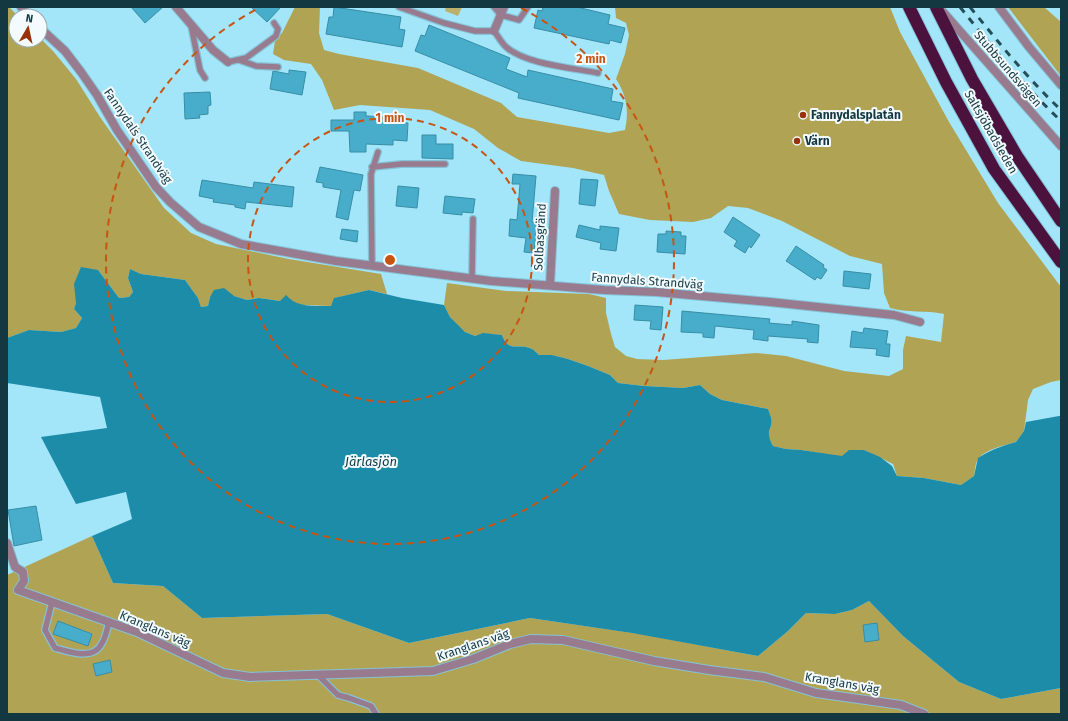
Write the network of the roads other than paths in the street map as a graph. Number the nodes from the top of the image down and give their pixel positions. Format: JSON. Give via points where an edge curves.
{"nodes":[{"id":1,"x":176,"y":7,"type":"edge"},
{"id":2,"x":399,"y":7,"type":"edge"},
{"id":3,"x":494,"y":7,"type":"edge"},
{"id":4,"x":528,"y":7,"type":"edge"},
{"id":5,"x":937,"y":7,"type":"edge"},
{"id":6,"x":999,"y":7,"type":"edge"},
{"id":7,"x":910,"y":10,"type":"edge"},
{"id":8,"x":503,"y":11,"type":"edge"},
{"id":9,"x":274,"y":23,"type":"dead end"},
{"id":10,"x":191,"y":24,"type":"junction"},
{"id":11,"x":494,"y":31,"type":"junction"},
{"id":12,"x":48,"y":35,"type":"edge"},
{"id":13,"x":238,"y":59,"type":"junction"},
{"id":14,"x":228,"y":62,"type":"joint"},
{"id":15,"x":278,"y":67,"type":"dead end"},
{"id":16,"x":598,"y":73,"type":"dead end"},
{"id":17,"x":205,"y":78,"type":"dead end"},
{"id":18,"x":1061,"y":85,"type":"edge"},
{"id":19,"x":1061,"y":146,"type":"edge"},
{"id":20,"x":378,"y":152,"type":"dead end"},
{"id":21,"x":445,"y":164,"type":"dead end"},
{"id":22,"x":372,"y":167,"type":"junction"},
{"id":23,"x":555,"y":191,"type":"dead end"},
{"id":24,"x":473,"y":219,"type":"dead end"},
{"id":25,"x":1061,"y":221,"type":"edge"},
{"id":26,"x":1061,"y":262,"type":"edge"},
{"id":27,"x":372,"y":265,"type":"junction"},
{"id":28,"x":472,"y":278,"type":"junction"},
{"id":29,"x":550,"y":285,"type":"junction"},
{"id":30,"x":920,"y":322,"type":"dead end"},
{"id":31,"x":7,"y":543,"type":"edge"},
{"id":32,"x":52,"y":602,"type":"junction"},
{"id":33,"x":109,"y":622,"type":"junction"},
{"id":34,"x":317,"y":674,"type":"junction"},
{"id":35,"x":376,"y":714,"type":"edge"},
{"id":36,"x":924,"y":714,"type":"edge"}],
"edges":[{"from":1,"to":10,"type":"street"},
{"from":2,"to":11,"type":"lane","via":[[475,31]]},
{"from":3,"to":8,"type":"lane"},
{"from":4,"to":8,"type":"lane","via":[[519,20]]},
{"from":5,"to":19,"type":"street","name":"Stubbsundsvägen"},
{"from":5,"to":25,"type":"highway","name":"Saltsjöbadsleden","via":[[972,79],[1016,156]]},
{"from":6,"to":18,"type":"street"},
{"from":7,"to":26,"type":"highway","name":"Saltsjöbadsleden","via":[[994,169]]},
{"from":8,"to":11,"type":"street"},
{"from":9,"to":13,"type":"lane","via":[[278,29],[276,36],[246,58]]},
{"from":10,"to":14,"type":"street","via":[[213,50]]},
{"from":10,"to":17,"type":"lane","via":[[200,70]]},
{"from":11,"to":16,"type":"lane","via":[[504,46],[513,52],[537,61]]},
{"from":12,"to":27,"type":"street","name":"Fannydals Strandväg","via":[[65,51],[81,72],[156,187],[200,227],[241,244]]},
{"from":13,"to":14,"type":"lane"},
{"from":13,"to":15,"type":"lane","via":[[256,66]]},
{"from":20,"to":22,"type":"lane"},
{"from":21,"to":22,"type":"lane"},
{"from":22,"to":27,"type":"lane"},
{"from":23,"to":29,"type":"street","name":"Solbasgränd"},
{"from":24,"to":28,"type":"lane"},
{"from":27,"to":28,"type":"street","name":"Fannydals Strandväg"},
{"from":28,"to":29,"type":"street","name":"Fannydals Strandväg"},
{"from":29,"to":30,"type":"street","name":"Fannydals Strandväg","via":[[770,302],[894,316]]},
{"from":31,"to":32,"type":"street","name":"Kranglans väg","via":[[15,567],[22,572],[24,581],[18,590]]},
{"from":32,"to":33,"type":"street","name":"Kranglans väg"},
{"from":32,"to":33,"type":"lane","via":[[45,630],[55,648],[78,655],[93,652],[102,645]]},
{"from":33,"to":34,"type":"street","name":"Kranglans väg","via":[[138,632],[223,673],[250,677]]},
{"from":34,"to":35,"type":"lane","via":[[338,695],[371,706]]},
{"from":34,"to":36,"type":"street","name":"Kranglans väg","via":[[432,671],[531,639],[563,640],[654,661],[764,677],[816,693],[901,705]]}]}
